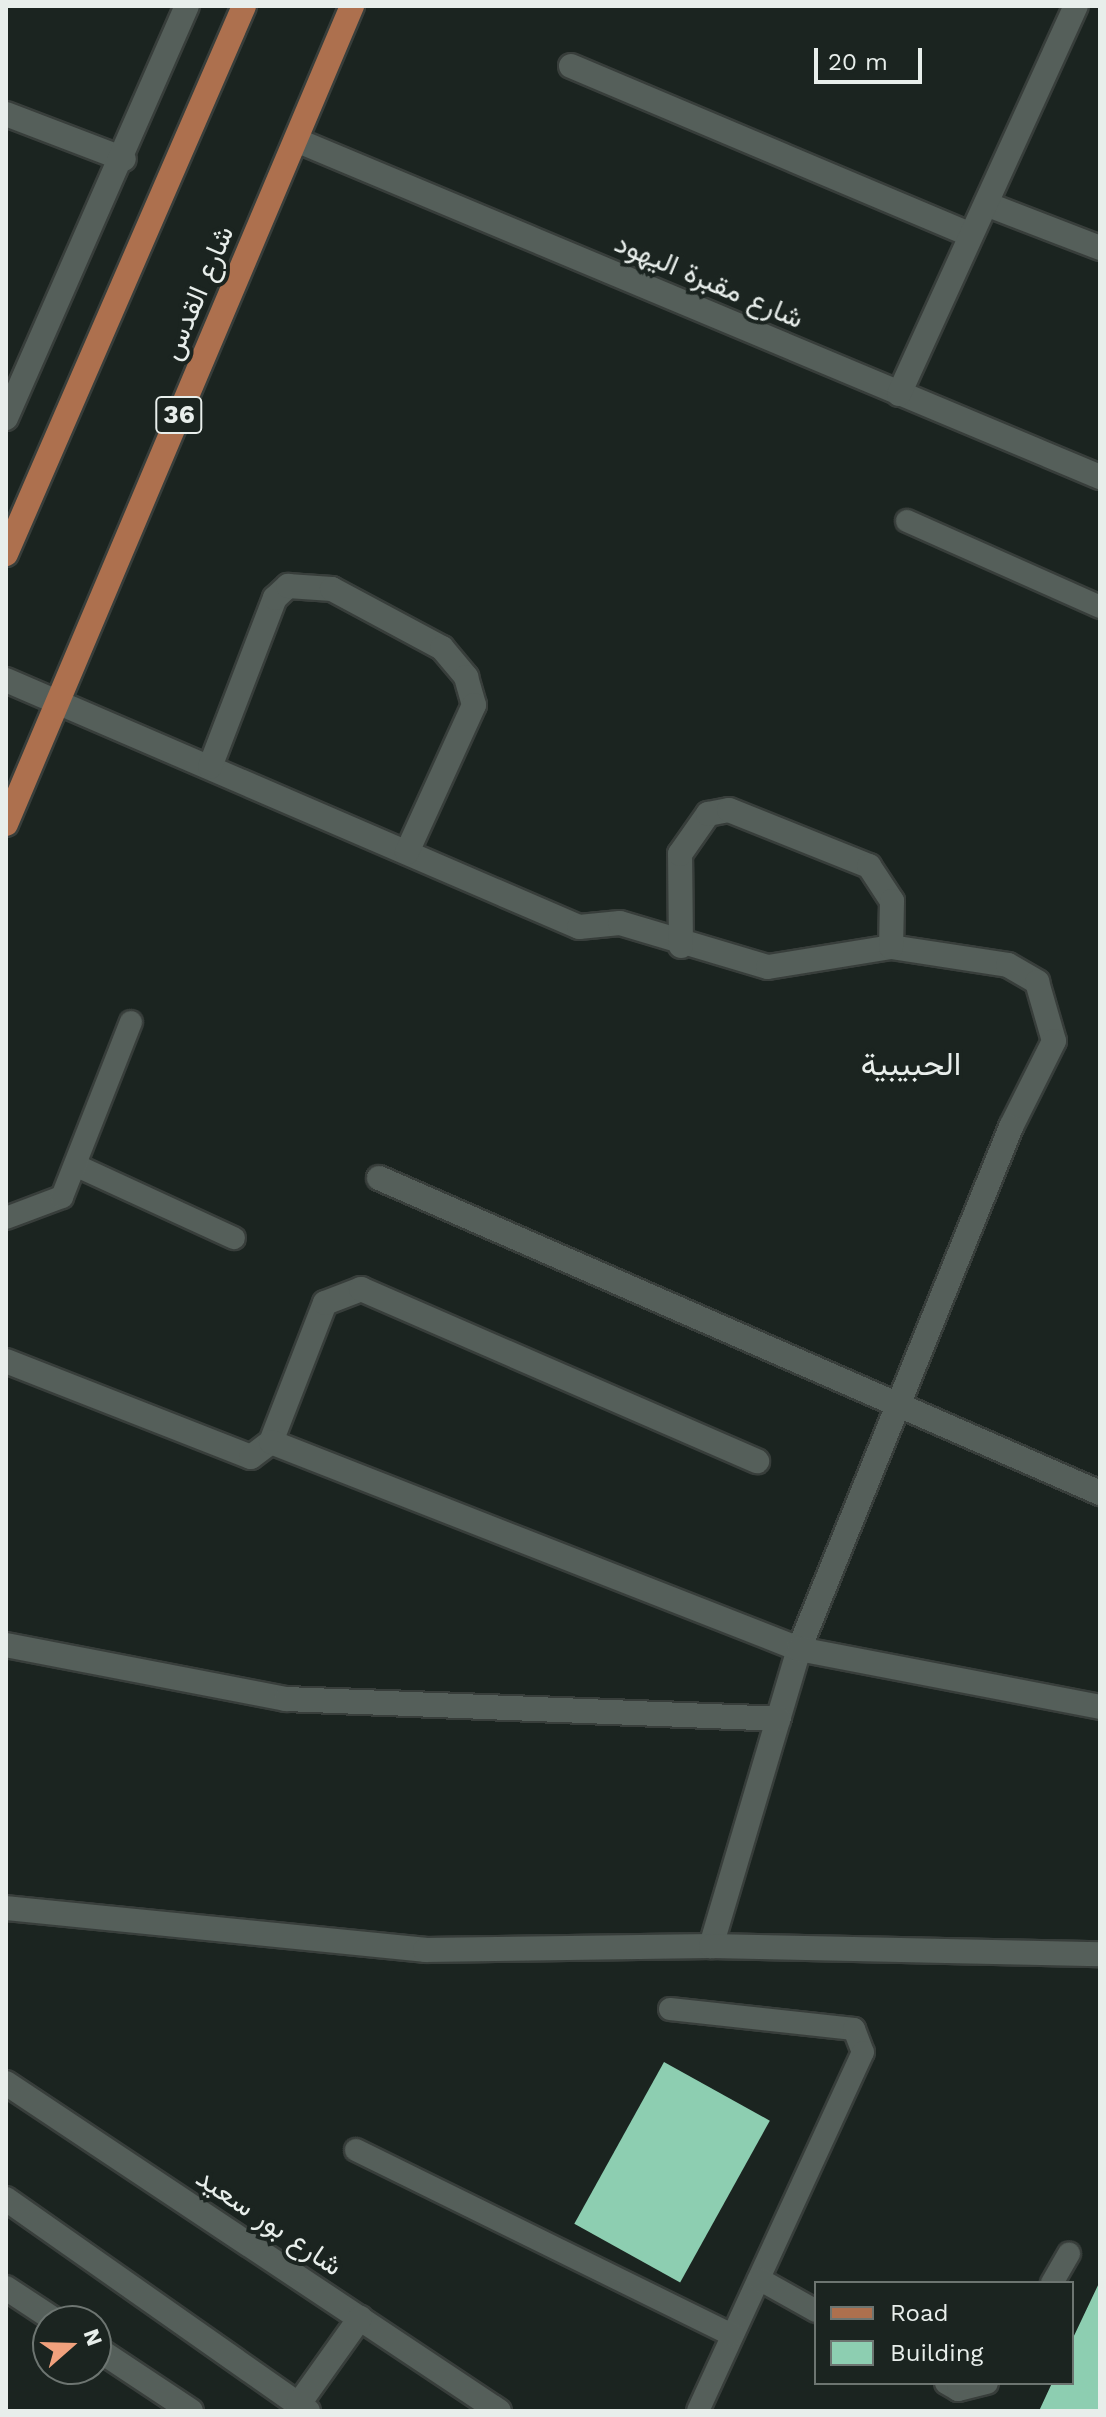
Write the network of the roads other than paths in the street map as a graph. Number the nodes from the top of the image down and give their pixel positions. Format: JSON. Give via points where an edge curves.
{"nodes":[{"id":1,"x":187,"y":6,"type":"edge"},
{"id":2,"x":244,"y":6,"type":"edge"},
{"id":3,"x":352,"y":6,"type":"edge"},
{"id":4,"x":1076,"y":6,"type":"edge"},
{"id":5,"x":571,"y":66,"type":"dead end"},
{"id":6,"x":6,"y":114,"type":"edge"},
{"id":7,"x":296,"y":140,"type":"junction"},
{"id":8,"x":124,"y":159,"type":"junction"},
{"id":9,"x":986,"y":204,"type":"junction"},
{"id":10,"x":971,"y":235,"type":"junction"},
{"id":11,"x":1100,"y":248,"type":"edge"},
{"id":12,"x":899,"y":394,"type":"junction"},
{"id":13,"x":6,"y":418,"type":"edge"},
{"id":14,"x":1100,"y":477,"type":"edge"},
{"id":15,"x":907,"y":521,"type":"dead end"},
{"id":16,"x":6,"y":554,"type":"edge"},
{"id":17,"x":1100,"y":607,"type":"edge"},
{"id":18,"x":6,"y":680,"type":"edge"},
{"id":19,"x":58,"y":700,"type":"junction"},
{"id":20,"x":210,"y":767,"type":"junction"},
{"id":21,"x":6,"y":824,"type":"edge"},
{"id":22,"x":407,"y":852,"type":"junction"},
{"id":23,"x":681,"y":946,"type":"junction"},
{"id":24,"x":891,"y":947,"type":"junction"},
{"id":25,"x":131,"y":1022,"type":"dead end"},
{"id":26,"x":75,"y":1165,"type":"junction"},
{"id":27,"x":379,"y":1178,"type":"dead end"},
{"id":28,"x":6,"y":1218,"type":"edge"},
{"id":29,"x":234,"y":1238,"type":"dead end"},
{"id":30,"x":6,"y":1361,"type":"edge"},
{"id":31,"x":900,"y":1402,"type":"junction"},
{"id":32,"x":271,"y":1442,"type":"junction"},
{"id":33,"x":757,"y":1461,"type":"dead end"},
{"id":34,"x":1100,"y":1493,"type":"edge"},
{"id":35,"x":6,"y":1645,"type":"edge"},
{"id":36,"x":799,"y":1649,"type":"junction"},
{"id":37,"x":1100,"y":1707,"type":"edge"},
{"id":38,"x":779,"y":1719,"type":"junction"},
{"id":39,"x":6,"y":1908,"type":"edge"},
{"id":40,"x":711,"y":1946,"type":"junction"},
{"id":41,"x":1100,"y":1954,"type":"edge"},
{"id":42,"x":670,"y":2009,"type":"dead end"},
{"id":43,"x":6,"y":2083,"type":"edge"},
{"id":44,"x":356,"y":2150,"type":"dead end"},
{"id":45,"x":6,"y":2199,"type":"edge"},
{"id":46,"x":1069,"y":2254,"type":"dead end"},
{"id":47,"x":759,"y":2279,"type":"junction"},
{"id":48,"x":1053,"y":2281,"type":"edge"},
{"id":49,"x":6,"y":2288,"type":"edge"},
{"id":50,"x":32,"y":2305,"type":"edge"},
{"id":51,"x":814,"y":2310,"type":"edge"},
{"id":52,"x":360,"y":2318,"type":"junction"},
{"id":53,"x":732,"y":2335,"type":"junction"},
{"id":54,"x":112,"y":2359,"type":"edge"},
{"id":55,"x":949,"y":2385,"type":"edge"},
{"id":56,"x":979,"y":2385,"type":"edge"},
{"id":57,"x":300,"y":2409,"type":"edge"},
{"id":58,"x":191,"y":2411,"type":"edge"},
{"id":59,"x":499,"y":2411,"type":"edge"},
{"id":60,"x":698,"y":2411,"type":"edge"}],
"edges":[{"from":1,"to":8,"type":"street"},
{"from":2,"to":16,"type":"main road"},
{"from":3,"to":7,"type":"main road","name":"شارع القدس","number":"36"},
{"from":4,"to":9,"type":"street"},
{"from":5,"to":10,"type":"street"},
{"from":6,"to":8,"type":"street"},
{"from":7,"to":12,"type":"street","name":"شارع مقبرة اليهود"},
{"from":7,"to":19,"type":"main road","name":"شارع القدس","number":"36"},
{"from":8,"to":13,"type":"street"},
{"from":9,"to":10,"type":"street"},
{"from":9,"to":11,"type":"street"},
{"from":10,"to":12,"type":"street"},
{"from":12,"to":14,"type":"street","name":"شارع مقبرة اليهود"},
{"from":15,"to":17,"type":"lane"},
{"from":18,"to":19,"type":"street"},
{"from":19,"to":20,"type":"street"},
{"from":19,"to":21,"type":"main road","name":"شارع القدس","number":"36"},
{"from":20,"to":22,"type":"street"},
{"from":20,"to":22,"type":"street","via":[[275,598],[288,586],[332,589],[442,648],[466,677],[474,705]]},
{"from":22,"to":23,"type":"street","via":[[579,927],[620,923]]},
{"from":23,"to":24,"type":"street","via":[[768,967]]},
{"from":23,"to":24,"type":"street","via":[[680,854],[708,814],[729,810],[869,866],[892,901]]},
{"from":24,"to":31,"type":"street","via":[[1008,965],[1028,976],[1049,1005],[1054,1041]]},
{"from":25,"to":26,"type":"lane"},
{"from":26,"to":28,"type":"lane","via":[[62,1197]]},
{"from":26,"to":29,"type":"lane"},
{"from":27,"to":31,"type":"street"},
{"from":30,"to":32,"type":"street","via":[[230,1453],[251,1457]]},
{"from":31,"to":34,"type":"street"},
{"from":31,"to":36,"type":"street"},
{"from":32,"to":33,"type":"street","via":[[325,1303],[361,1289]]},
{"from":32,"to":36,"type":"street"},
{"from":35,"to":38,"type":"street","via":[[286,1699]]},
{"from":36,"to":37,"type":"street"},
{"from":36,"to":38,"type":"street"},
{"from":38,"to":40,"type":"street"},
{"from":39,"to":40,"type":"street","via":[[425,1950]]},
{"from":40,"to":41,"type":"street"},
{"from":42,"to":47,"type":"lane","via":[[854,2029],[861,2036],[863,2052]]},
{"from":43,"to":52,"type":"street","name":"شارع بور سعيد"},
{"from":44,"to":53,"type":"lane"},
{"from":45,"to":57,"type":"street"},
{"from":46,"to":48,"type":"lane"},
{"from":47,"to":51,"type":"lane"},
{"from":47,"to":53,"type":"lane"},
{"from":49,"to":50,"type":"street"},
{"from":52,"to":57,"type":"street"},
{"from":52,"to":59,"type":"street","name":"شارع بور سعيد"},
{"from":53,"to":60,"type":"lane"},
{"from":54,"to":58,"type":"street"},
{"from":55,"to":56,"type":"lane","via":[[958,2390]]}]}
